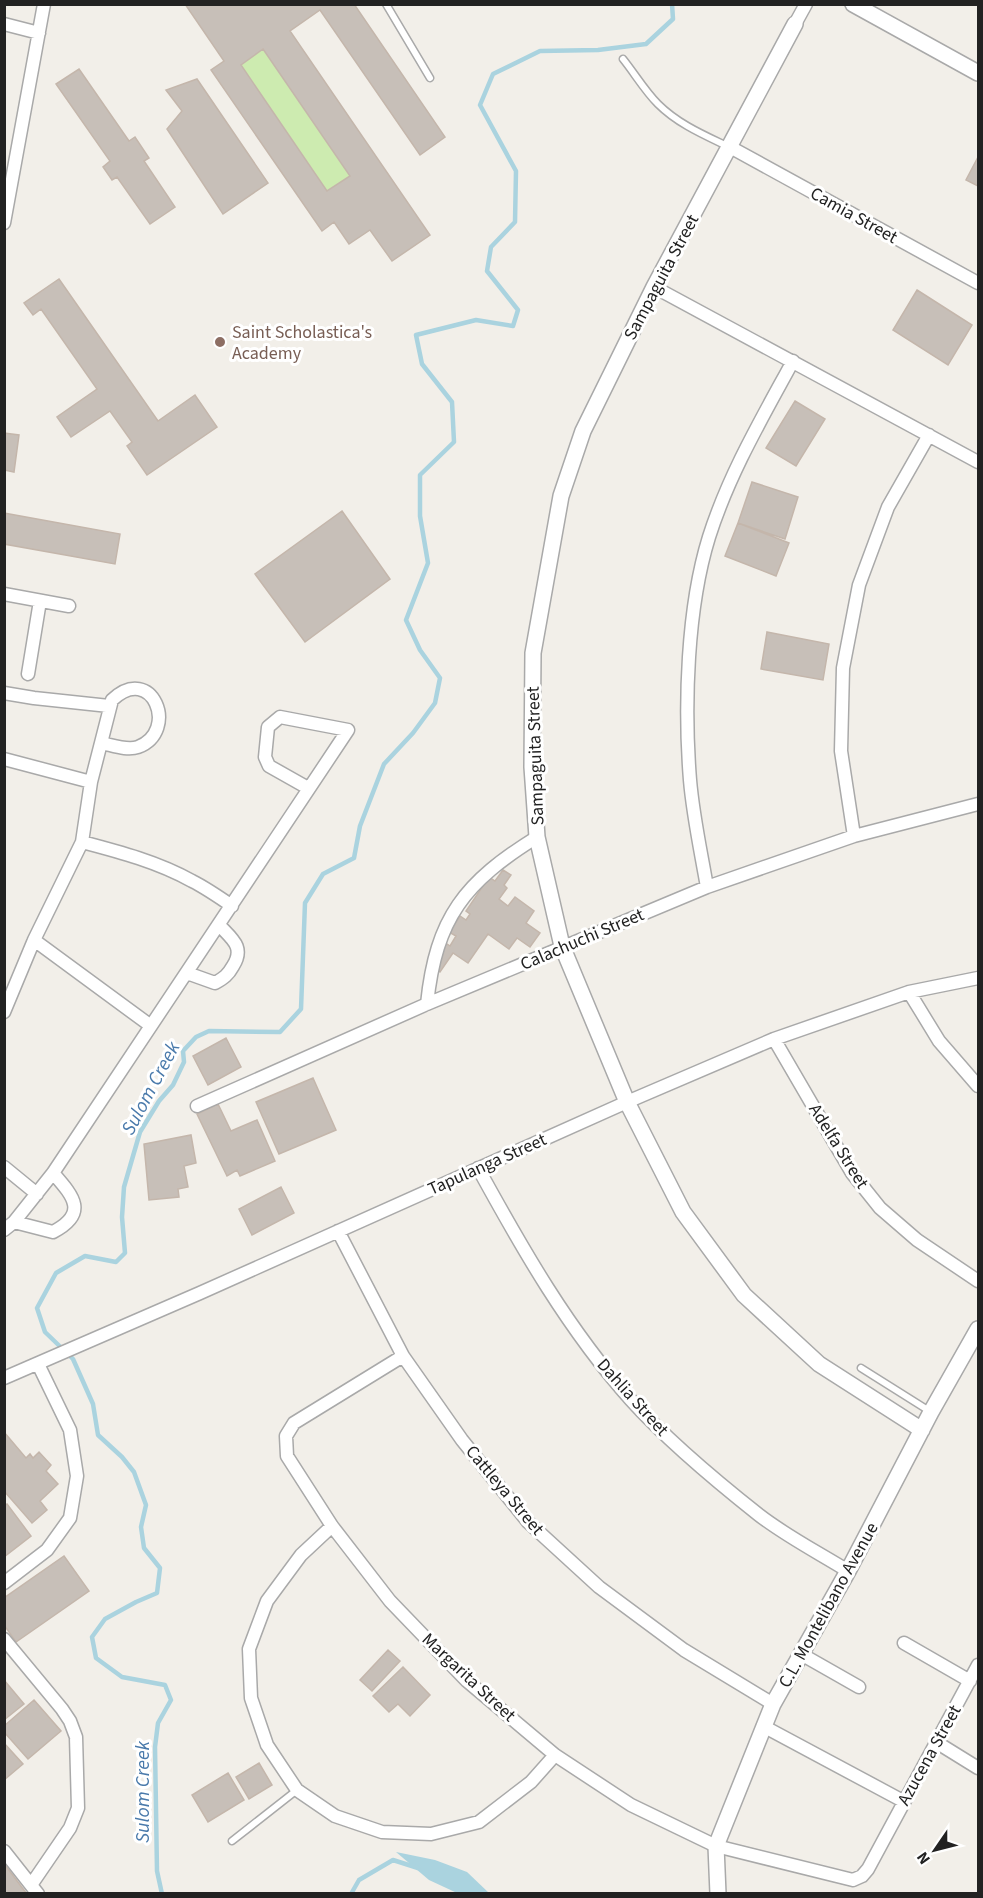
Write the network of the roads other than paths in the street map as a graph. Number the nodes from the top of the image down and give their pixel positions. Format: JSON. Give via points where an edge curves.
{"nodes":[{"id":1,"x":44,"y":4,"type":"edge"},
{"id":2,"x":386,"y":4,"type":"edge"},
{"id":3,"x":806,"y":4,"type":"edge"},
{"id":4,"x":853,"y":4,"type":"edge"},
{"id":5,"x":4,"y":24,"type":"edge"},
{"id":6,"x":795,"y":24,"type":"joint"},
{"id":7,"x":39,"y":33,"type":"junction"},
{"id":8,"x":623,"y":59,"type":"dead end"},
{"id":9,"x":978,"y":73,"type":"edge"},
{"id":10,"x":430,"y":78,"type":"dead end"},
{"id":11,"x":730,"y":147,"type":"junction"},
{"id":12,"x":4,"y":223,"type":"edge"},
{"id":13,"x":978,"y":283,"type":"edge"},
{"id":14,"x":654,"y":287,"type":"junction"},
{"id":15,"x":793,"y":361,"type":"junction"},
{"id":16,"x":929,"y":435,"type":"junction"},
{"id":17,"x":978,"y":462,"type":"edge"},
{"id":18,"x":4,"y":594,"type":"edge"},
{"id":19,"x":40,"y":601,"type":"junction"},
{"id":20,"x":69,"y":606,"type":"dead end"},
{"id":21,"x":28,"y":674,"type":"dead end"},
{"id":22,"x":4,"y":693,"type":"edge"},
{"id":23,"x":109,"y":706,"type":"junction"},
{"id":24,"x":102,"y":743,"type":"junction"},
{"id":25,"x":4,"y":759,"type":"edge"},
{"id":26,"x":91,"y":782,"type":"junction"},
{"id":27,"x":308,"y":789,"type":"junction"},
{"id":28,"x":978,"y":804,"type":"edge"},
{"id":29,"x":854,"y":836,"type":"junction"},
{"id":30,"x":537,"y":837,"type":"junction"},
{"id":31,"x":82,"y":842,"type":"junction"},
{"id":32,"x":707,"y":887,"type":"junction"},
{"id":33,"x":232,"y":906,"type":"junction"},
{"id":34,"x":219,"y":925,"type":"junction"},
{"id":35,"x":34,"y":940,"type":"junction"},
{"id":36,"x":562,"y":946,"type":"junction"},
{"id":37,"x":187,"y":973,"type":"junction"},
{"id":38,"x":978,"y":978,"type":"edge"},
{"id":39,"x":909,"y":992,"type":"junction"},
{"id":40,"x":427,"y":1004,"type":"junction"},
{"id":41,"x":4,"y":1012,"type":"edge"},
{"id":42,"x":151,"y":1026,"type":"junction"},
{"id":43,"x":774,"y":1039,"type":"junction"},
{"id":44,"x":978,"y":1086,"type":"edge"},
{"id":45,"x":627,"y":1102,"type":"junction"},
{"id":46,"x":197,"y":1106,"type":"dead end"},
{"id":47,"x":4,"y":1167,"type":"edge"},
{"id":48,"x":478,"y":1168,"type":"junction"},
{"id":49,"x":53,"y":1173,"type":"junction"},
{"id":50,"x":37,"y":1194,"type":"junction"},
{"id":51,"x":9,"y":1226,"type":"edge"},
{"id":52,"x":338,"y":1231,"type":"junction"},
{"id":53,"x":978,"y":1281,"type":"edge"},
{"id":54,"x":978,"y":1329,"type":"edge"},
{"id":55,"x":403,"y":1356,"type":"junction"},
{"id":56,"x":38,"y":1364,"type":"junction"},
{"id":57,"x":861,"y":1368,"type":"dead end"},
{"id":58,"x":4,"y":1378,"type":"edge"},
{"id":59,"x":931,"y":1412,"type":"junction"},
{"id":60,"x":922,"y":1430,"type":"junction"},
{"id":61,"x":332,"y":1526,"type":"junction"},
{"id":62,"x":848,"y":1571,"type":"junction"},
{"id":63,"x":4,"y":1583,"type":"edge"},
{"id":64,"x":4,"y":1639,"type":"edge"},
{"id":65,"x":904,"y":1642,"type":"dead end"},
{"id":66,"x":801,"y":1654,"type":"junction"},
{"id":67,"x":978,"y":1665,"type":"edge"},
{"id":68,"x":970,"y":1681,"type":"junction"},
{"id":69,"x":859,"y":1687,"type":"dead end"},
{"id":70,"x":773,"y":1704,"type":"junction"},
{"id":71,"x":763,"y":1726,"type":"junction"},
{"id":72,"x":936,"y":1742,"type":"junction"},
{"id":73,"x":555,"y":1755,"type":"junction"},
{"id":74,"x":978,"y":1768,"type":"edge"},
{"id":75,"x":297,"y":1790,"type":"junction"},
{"id":76,"x":903,"y":1801,"type":"junction"},
{"id":77,"x":232,"y":1841,"type":"dead end"},
{"id":78,"x":716,"y":1846,"type":"junction"},
{"id":79,"x":4,"y":1851,"type":"edge"},
{"id":80,"x":862,"y":1876,"type":"joint"},
{"id":81,"x":35,"y":1889,"type":"edge"},
{"id":82,"x":718,"y":1893,"type":"edge"}],
"edges":[{"from":1,"to":7,"type":"street"},
{"from":2,"to":10,"type":"lane"},
{"from":3,"to":6,"type":"street","name":"Sampaguita Street"},
{"from":4,"to":9,"type":"street"},
{"from":5,"to":7,"type":"street"},
{"from":6,"to":11,"type":"street","name":"Sampaguita Street"},
{"from":7,"to":12,"type":"street"},
{"from":8,"to":11,"type":"lane","via":[[671,116]]},
{"from":11,"to":13,"type":"street","name":"Camia Street"},
{"from":11,"to":14,"type":"street","name":"Sampaguita Street"},
{"from":14,"to":15,"type":"street"},
{"from":14,"to":30,"type":"street","name":"Sampaguita Street","via":[[583,431],[559,506],[533,653],[532,767]]},
{"from":15,"to":16,"type":"street"},
{"from":15,"to":32,"type":"street","via":[[740,457],[709,537],[695,600],[686,699],[690,781]]},
{"from":16,"to":17,"type":"street"},
{"from":16,"to":29,"type":"street","via":[[888,507],[867,563],[843,668],[841,751]]},
{"from":18,"to":19,"type":"street"},
{"from":19,"to":20,"type":"street"},
{"from":19,"to":21,"type":"street"},
{"from":22,"to":23,"type":"street"},
{"from":23,"to":24,"type":"street"},
{"from":23,"to":24,"type":"street","via":[[122,691],[135,688],[149,693],[160,715],[149,740],[137,747]]},
{"from":24,"to":26,"type":"street"},
{"from":25,"to":26,"type":"street"},
{"from":26,"to":31,"type":"street"},
{"from":27,"to":27,"type":"street","via":[[348,730],[280,717],[268,728],[268,766]]},
{"from":27,"to":33,"type":"street"},
{"from":28,"to":29,"type":"street","name":"Calachuchi Street"},
{"from":29,"to":32,"type":"street","name":"Calachuchi Street"},
{"from":30,"to":36,"type":"street","name":"Sampaguita Street"},
{"from":30,"to":40,"type":"street","via":[[480,878],[457,905],[430,969]]},
{"from":31,"to":33,"type":"street","via":[[165,867]]},
{"from":31,"to":35,"type":"street"},
{"from":32,"to":36,"type":"street","name":"Calachuchi Street"},
{"from":33,"to":34,"type":"street"},
{"from":34,"to":37,"type":"street"},
{"from":34,"to":37,"type":"street","via":[[234,941],[238,959],[226,977],[215,983]]},
{"from":35,"to":41,"type":"street"},
{"from":35,"to":42,"type":"street"},
{"from":36,"to":40,"type":"street","name":"Calachuchi Street"},
{"from":36,"to":45,"type":"street","name":"Sampaguita Street"},
{"from":37,"to":42,"type":"street"},
{"from":38,"to":39,"type":"street","name":"Tapulanga Street"},
{"from":39,"to":43,"type":"street","name":"Tapulanga Street"},
{"from":39,"to":44,"type":"street","via":[[939,1041]]},
{"from":40,"to":46,"type":"street","name":"Calachuchi Street"},
{"from":42,"to":49,"type":"street"},
{"from":43,"to":45,"type":"street","name":"Tapulanga Street"},
{"from":43,"to":53,"type":"street","name":"Adelfa Street","via":[[852,1173],[880,1208],[917,1240]]},
{"from":45,"to":48,"type":"street","name":"Tapulanga Street"},
{"from":45,"to":60,"type":"street","name":"Sampaguita Street","via":[[683,1212],[744,1295],[819,1364]]},
{"from":47,"to":50,"type":"street"},
{"from":48,"to":52,"type":"street","name":"Tapulanga Street"},
{"from":48,"to":62,"type":"street","name":"Dahlia Street","via":[[530,1262],[580,1337],[631,1400],[761,1517]]},
{"from":49,"to":50,"type":"street"},
{"from":49,"to":51,"type":"street","via":[[74,1197],[75,1211],[66,1225],[53,1232]]},
{"from":50,"to":51,"type":"street"},
{"from":52,"to":55,"type":"street","name":"Cattleya Street"},
{"from":52,"to":56,"type":"street","name":"Tapulanga Street"},
{"from":54,"to":59,"type":"street","name":"C.L. Montelibano Avenue"},
{"from":55,"to":61,"type":"street","name":"Margarita Street","via":[[294,1423],[286,1436],[287,1456]]},
{"from":55,"to":70,"type":"street","name":"Cattleya Street","via":[[462,1440],[528,1522],[599,1587],[646,1622]]},
{"from":56,"to":58,"type":"street","name":"Tapulanga Street"},
{"from":56,"to":63,"type":"street","via":[[70,1430],[77,1476],[70,1518],[47,1550]]},
{"from":57,"to":59,"type":"lane"},
{"from":59,"to":60,"type":"street","name":"C.L. Montelibano Avenue"},
{"from":60,"to":62,"type":"street","name":"C.L. Montelibano Avenue"},
{"from":61,"to":73,"type":"street","name":"Margarita Street","via":[[390,1601],[467,1681]]},
{"from":61,"to":75,"type":"street","via":[[301,1555],[267,1601],[249,1649],[251,1698],[267,1745]]},
{"from":62,"to":66,"type":"street","name":"C.L. Montelibano Avenue"},
{"from":64,"to":81,"type":"street","via":[[62,1708],[76,1737],[78,1808]]},
{"from":65,"to":68,"type":"street"},
{"from":66,"to":69,"type":"street"},
{"from":66,"to":70,"type":"street","name":"C.L. Montelibano Avenue"},
{"from":67,"to":68,"type":"street","name":"Azucena Street"},
{"from":68,"to":72,"type":"street","name":"Azucena Street"},
{"from":70,"to":71,"type":"street","name":"C.L. Montelibano Avenue"},
{"from":71,"to":76,"type":"street"},
{"from":71,"to":78,"type":"street","name":"C.L. Montelibano Avenue"},
{"from":72,"to":74,"type":"street"},
{"from":72,"to":76,"type":"street","name":"Azucena Street"},
{"from":73,"to":75,"type":"street","via":[[531,1782],[479,1822],[431,1834],[382,1832],[335,1816]]},
{"from":73,"to":78,"type":"street","name":"Margarita Street","via":[[631,1805]]},
{"from":75,"to":77,"type":"lane"},
{"from":76,"to":80,"type":"street","name":"Azucena Street"},
{"from":78,"to":80,"type":"street","name":"Margarita Street","via":[[853,1880]]},
{"from":78,"to":82,"type":"street","name":"C.L. Montelibano Avenue"},
{"from":79,"to":81,"type":"street"}]}
